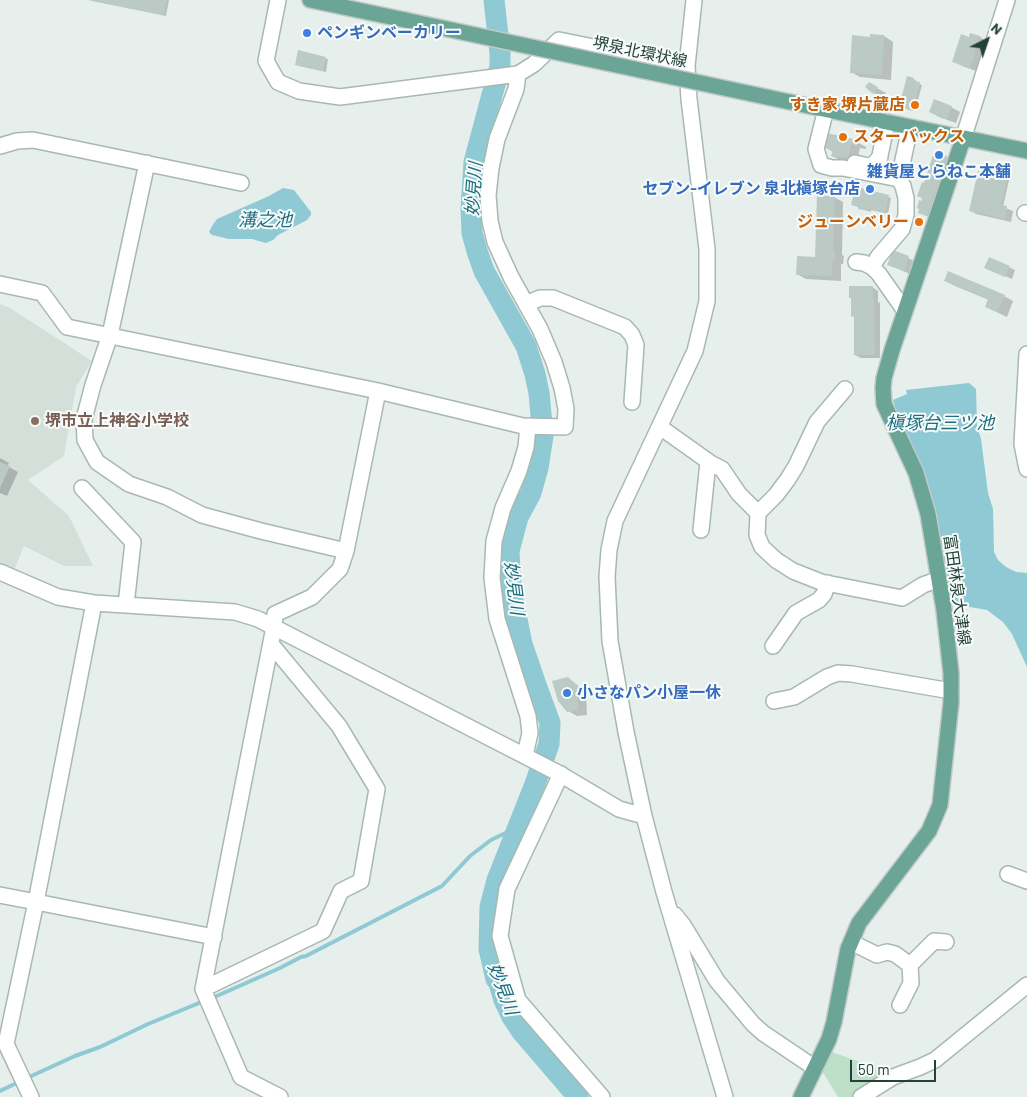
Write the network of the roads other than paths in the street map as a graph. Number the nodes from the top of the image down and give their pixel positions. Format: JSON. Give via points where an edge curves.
{"nodes":[{"id":1,"x":278,"y":0,"type":"edge"},
{"id":2,"x":313,"y":0,"type":"edge"},
{"id":3,"x":694,"y":0,"type":"edge"},
{"id":4,"x":1008,"y":0,"type":"edge"},
{"id":5,"x":687,"y":66,"type":"junction"},
{"id":6,"x":518,"y":74,"type":"junction"},
{"id":7,"x":822,"y":109,"type":"junction"},
{"id":8,"x":887,"y":122,"type":"junction"},
{"id":9,"x":910,"y":127,"type":"junction"},
{"id":10,"x":963,"y":138,"type":"junction"},
{"id":11,"x":0,"y":146,"type":"edge"},
{"id":12,"x":1027,"y":151,"type":"edge"},
{"id":13,"x":817,"y":153,"type":"junction"},
{"id":14,"x":880,"y":157,"type":"junction"},
{"id":15,"x":147,"y":163,"type":"junction"},
{"id":16,"x":876,"y":174,"type":"junction"},
{"id":17,"x":899,"y":179,"type":"junction"},
{"id":18,"x":241,"y":183,"type":"dead end"},
{"id":19,"x":856,"y":262,"type":"dead end"},
{"id":20,"x":872,"y":267,"type":"junction"},
{"id":21,"x":0,"y":284,"type":"edge"},
{"id":22,"x":526,"y":304,"type":"junction"},
{"id":23,"x":905,"y":311,"type":"junction"},
{"id":24,"x":110,"y":336,"type":"junction"},
{"id":25,"x":1027,"y":354,"type":"edge"},
{"id":26,"x":845,"y":389,"type":"dead end"},
{"id":27,"x":378,"y":391,"type":"junction"},
{"id":28,"x":632,"y":402,"type":"dead end"},
{"id":29,"x":528,"y":426,"type":"junction"},
{"id":30,"x":660,"y":427,"type":"junction"},
{"id":31,"x":708,"y":462,"type":"junction"},
{"id":32,"x":1027,"y":469,"type":"edge"},
{"id":33,"x":82,"y":488,"type":"dead end"},
{"id":34,"x":758,"y":513,"type":"junction"},
{"id":35,"x":701,"y":530,"type":"dead end"},
{"id":36,"x":346,"y":551,"type":"junction"},
{"id":37,"x":0,"y":572,"type":"edge"},
{"id":38,"x":939,"y":579,"type":"junction"},
{"id":39,"x":828,"y":583,"type":"junction"},
{"id":40,"x":94,"y":603,"type":"junction"},
{"id":41,"x":126,"y":605,"type":"junction"},
{"id":42,"x":274,"y":627,"type":"junction"},
{"id":43,"x":271,"y":644,"type":"junction"},
{"id":44,"x":773,"y":646,"type":"dead end"},
{"id":45,"x":951,"y":691,"type":"junction"},
{"id":46,"x":774,"y":701,"type":"dead end"},
{"id":47,"x":525,"y":756,"type":"junction"},
{"id":48,"x":561,"y":774,"type":"junction"},
{"id":49,"x":644,"y":816,"type":"junction"},
{"id":50,"x":1008,"y":874,"type":"dead end"},
{"id":51,"x":1027,"y":881,"type":"edge"},
{"id":52,"x":0,"y":895,"type":"edge"},
{"id":53,"x":36,"y":902,"type":"junction"},
{"id":54,"x":669,"y":908,"type":"junction"},
{"id":55,"x":214,"y":937,"type":"junction"},
{"id":56,"x":851,"y":942,"type":"junction"},
{"id":57,"x":946,"y":942,"type":"dead end"},
{"id":58,"x":910,"y":965,"type":"junction"},
{"id":59,"x":1026,"y":986,"type":"edge"},
{"id":60,"x":203,"y":989,"type":"junction"},
{"id":61,"x":900,"y":1006,"type":"dead end"},
{"id":62,"x":815,"y":1068,"type":"junction"},
{"id":63,"x":31,"y":1097,"type":"edge"},
{"id":64,"x":280,"y":1097,"type":"edge"},
{"id":65,"x":602,"y":1097,"type":"edge"},
{"id":66,"x":725,"y":1097,"type":"edge"},
{"id":67,"x":801,"y":1097,"type":"edge"},
{"id":68,"x":861,"y":1097,"type":"edge"}],
"edges":[{"from":1,"to":6,"type":"street","via":[[266,61],[278,82],[299,91],[340,97]]},
{"from":2,"to":7,"type":"main road","name":"堺泉北環状線","bridge":true},
{"from":3,"to":5,"type":"street"},
{"from":4,"to":10,"type":"street"},
{"from":5,"to":6,"type":"street","via":[[559,40],[534,64]]},
{"from":5,"to":30,"type":"street","via":[[688,99],[707,249],[707,301],[696,351]]},
{"from":6,"to":22,"type":"street","via":[[516,89],[497,139],[488,195],[495,242],[510,278]]},
{"from":7,"to":8,"type":"main road","name":"堺泉北環状線"},
{"from":7,"to":13,"type":"street"},
{"from":8,"to":9,"type":"main road","name":"堺泉北環状線"},
{"from":8,"to":14,"type":"street"},
{"from":9,"to":10,"type":"main road","name":"堺泉北環状線"},
{"from":9,"to":17,"type":"street"},
{"from":10,"to":12,"type":"main road"},
{"from":10,"to":23,"type":"main road","name":"富田林泉大津線"},
{"from":11,"to":15,"type":"street","via":[[33,140]]},
{"from":13,"to":14,"type":"street","via":[[869,166]]},
{"from":13,"to":16,"type":"street","via":[[821,165]]},
{"from":14,"to":16,"type":"street"},
{"from":15,"to":18,"type":"street"},
{"from":15,"to":24,"type":"street"},
{"from":16,"to":17,"type":"street"},
{"from":17,"to":20,"type":"street","via":[[905,192],[906,216],[902,229]]},
{"from":19,"to":20,"type":"street"},
{"from":20,"to":23,"type":"street"},
{"from":21,"to":24,"type":"street","via":[[42,293],[67,327]]},
{"from":22,"to":28,"type":"street","via":[[540,298],[553,298],[625,327],[636,345]]},
{"from":22,"to":29,"type":"street","via":[[554,362],[566,409],[565,427]]},
{"from":23,"to":38,"type":"main road","name":"富田林泉大津線","via":[[884,378],[883,398],[916,473],[928,514]]},
{"from":24,"to":27,"type":"street"},
{"from":24,"to":36,"type":"street","via":[[92,385],[84,419],[85,440],[97,462],[129,484],[167,497],[202,515]]},
{"from":25,"to":32,"type":"street","via":[[1022,444]]},
{"from":26,"to":34,"type":"street","via":[[817,422],[788,480]]},
{"from":27,"to":29,"type":"street"},
{"from":27,"to":36,"type":"street"},
{"from":29,"to":47,"type":"street","via":[[519,471],[503,508],[494,541],[492,578],[496,619],[528,716],[530,733]]},
{"from":30,"to":31,"type":"street"},
{"from":30,"to":49,"type":"street","via":[[615,521],[607,577],[610,641]]},
{"from":31,"to":34,"type":"street","via":[[722,469],[739,494]]},
{"from":31,"to":35,"type":"street"},
{"from":33,"to":41,"type":"street","via":[[133,542]]},
{"from":34,"to":39,"type":"street","via":[[756,535],[762,547],[793,571]]},
{"from":36,"to":42,"type":"street","via":[[340,569],[312,597],[274,614]]},
{"from":37,"to":40,"type":"street","via":[[58,597]]},
{"from":38,"to":39,"type":"street","via":[[902,598]]},
{"from":38,"to":45,"type":"main road","name":"富田林泉大津線"},
{"from":39,"to":44,"type":"street","via":[[819,600],[796,613]]},
{"from":40,"to":41,"type":"street"},
{"from":40,"to":53,"type":"street"},
{"from":41,"to":42,"type":"street","via":[[235,612],[258,618]]},
{"from":42,"to":43,"type":"street"},
{"from":42,"to":47,"type":"street"},
{"from":43,"to":55,"type":"street"},
{"from":43,"to":60,"type":"street","via":[[339,726],[377,788],[361,881],[341,891],[323,931]]},
{"from":45,"to":46,"type":"street","via":[[838,673],[794,697]]},
{"from":45,"to":56,"type":"main road","name":"富田林泉大津線","via":[[940,805],[929,831],[859,922]]},
{"from":47,"to":48,"type":"street"},
{"from":48,"to":49,"type":"street","via":[[619,809]]},
{"from":48,"to":65,"type":"street","via":[[507,889],[500,936],[518,1000]]},
{"from":49,"to":54,"type":"street"},
{"from":50,"to":51,"type":"street"},
{"from":52,"to":53,"type":"street"},
{"from":53,"to":55,"type":"street"},
{"from":53,"to":63,"type":"street","via":[[6,1044]]},
{"from":54,"to":62,"type":"street","via":[[718,981],[753,1024]]},
{"from":54,"to":66,"type":"street"},
{"from":55,"to":60,"type":"street"},
{"from":56,"to":58,"type":"street","via":[[877,955],[895,954]]},
{"from":56,"to":62,"type":"main road","name":"富田林泉大津線","via":[[834,1022]]},
{"from":57,"to":58,"type":"street","via":[[934,941]]},
{"from":58,"to":61,"type":"street","via":[[911,983]]},
{"from":59,"to":68,"type":"street","via":[[935,1060],[893,1077]]},
{"from":60,"to":64,"type":"street","via":[[241,1077]]},
{"from":62,"to":67,"type":"main road","name":"富田林泉大津線"}]}
